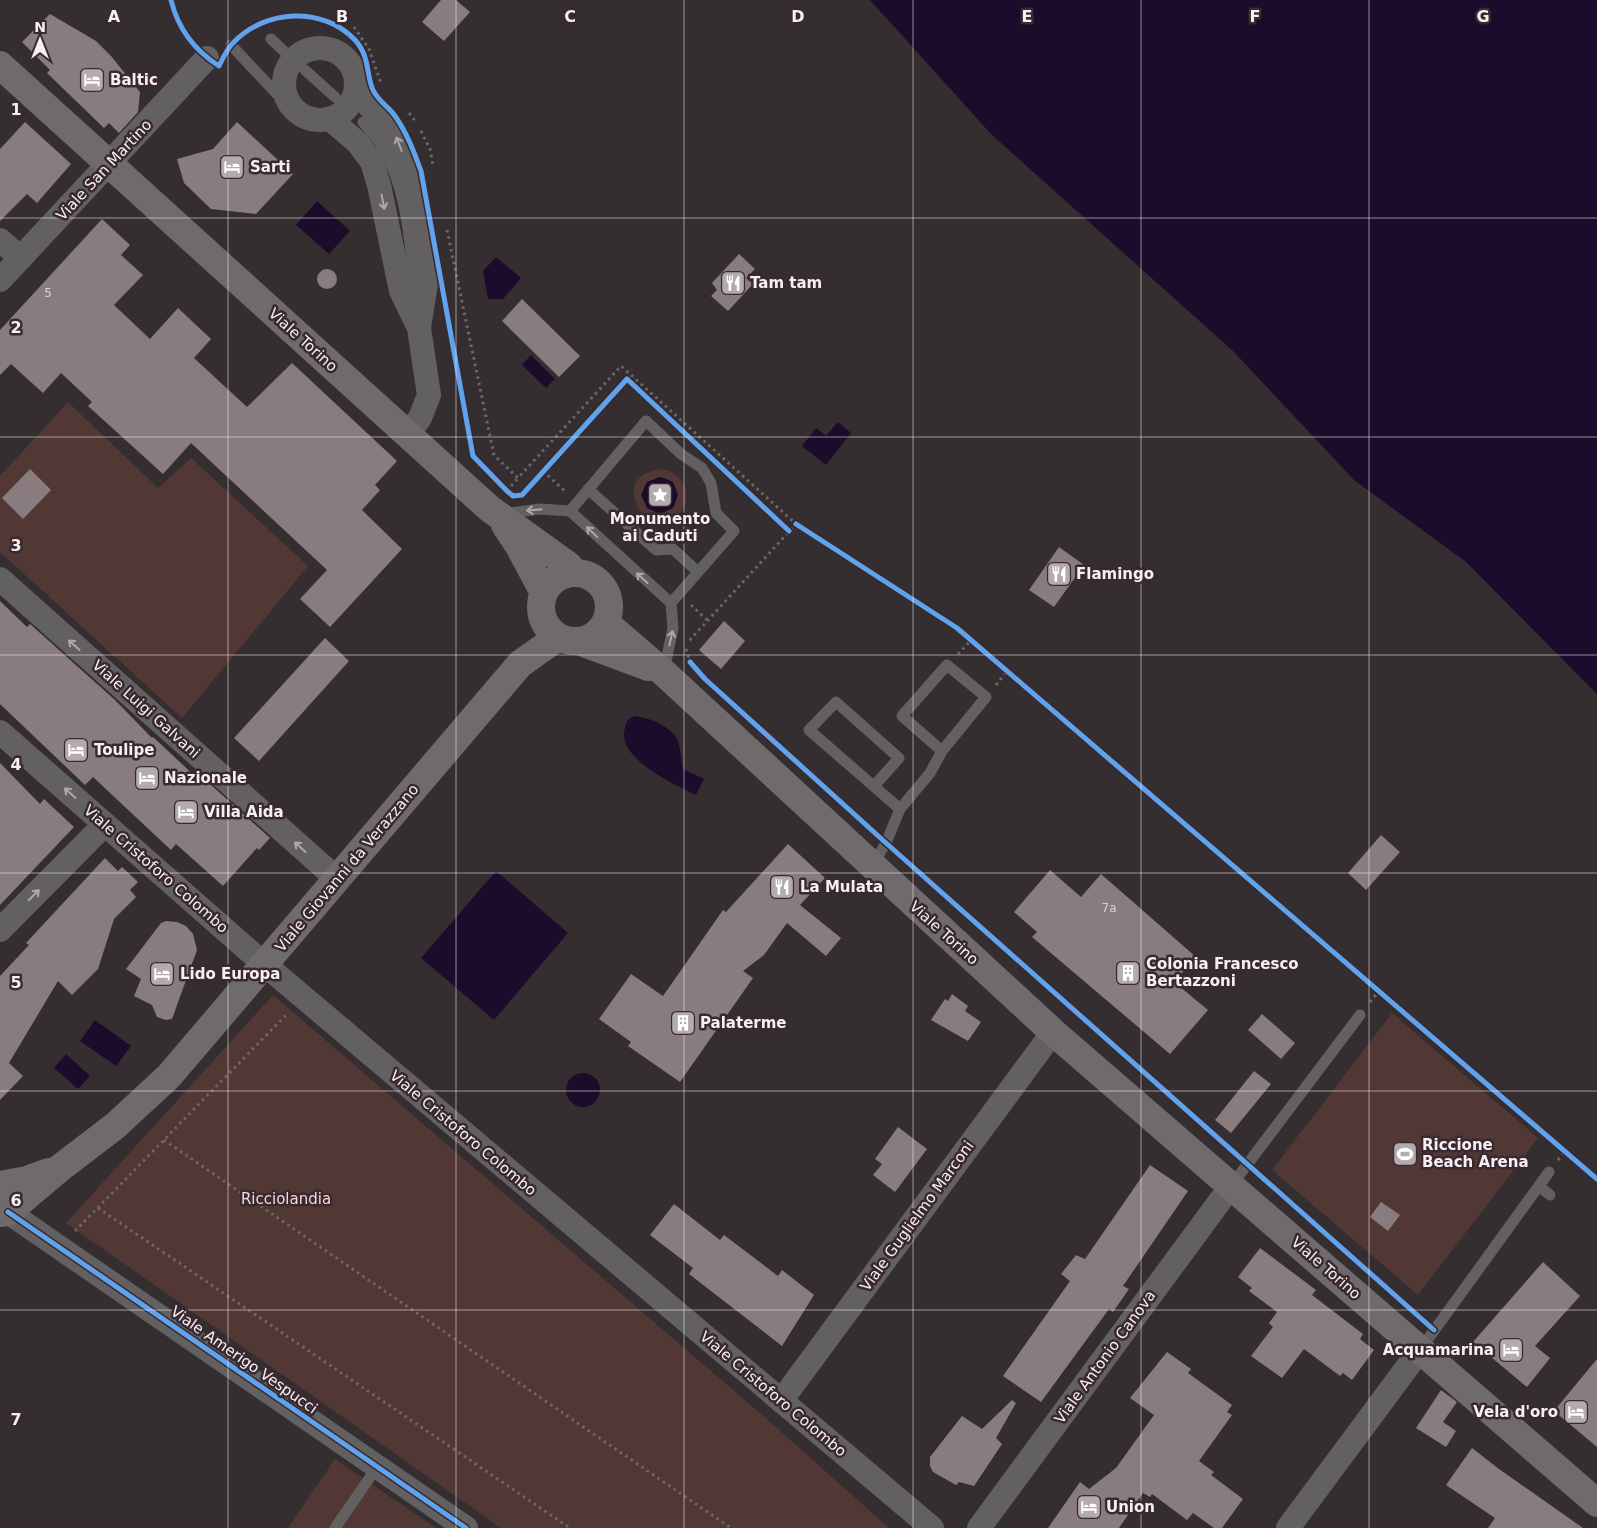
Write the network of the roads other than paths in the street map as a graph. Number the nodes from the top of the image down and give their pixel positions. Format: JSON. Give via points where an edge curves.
{"nodes":[{"id":1,"x":271,"y":39,"type":"dead end"},
{"id":2,"x":231,"y":45,"type":"dead end"},
{"id":3,"x":287,"y":54,"type":"dead end"},
{"id":4,"x":207,"y":58,"type":"dead end"},
{"id":5,"x":0,"y":65,"type":"edge"},
{"id":6,"x":305,"y":70,"type":"dead end"},
{"id":7,"x":348,"y":95,"type":"junction"},
{"id":8,"x":288,"y":102,"type":"junction"},
{"id":9,"x":363,"y":122,"type":"dead end"},
{"id":10,"x":109,"y":165,"type":"junction"},
{"id":11,"x":0,"y":240,"type":"edge"},
{"id":12,"x":21,"y":258,"type":"junction"},
{"id":13,"x":0,"y":280,"type":"edge"},
{"id":14,"x":420,"y":328,"type":"junction"},
{"id":15,"x":406,"y":435,"type":"junction"},
{"id":16,"x":588,"y":489,"type":"junction"},
{"id":17,"x":505,"y":505,"type":"junction"},
{"id":18,"x":570,"y":511,"type":"junction"},
{"id":19,"x":697,"y":571,"type":"junction"},
{"id":20,"x":574,"y":573,"type":"junction"},
{"id":21,"x":0,"y":579,"type":"edge"},
{"id":22,"x":542,"y":601,"type":"junction"},
{"id":23,"x":670,"y":603,"type":"junction"},
{"id":24,"x":606,"y":623,"type":"junction"},
{"id":25,"x":568,"y":639,"type":"junction"},
{"id":26,"x":520,"y":664,"type":"junction"},
{"id":27,"x":664,"y":672,"type":"junction"},
{"id":28,"x":0,"y":732,"type":"edge"},
{"id":29,"x":942,"y":751,"type":"junction"},
{"id":30,"x":874,"y":786,"type":"junction"},
{"id":31,"x":900,"y":809,"type":"junction"},
{"id":32,"x":105,"y":824,"type":"junction"},
{"id":33,"x":872,"y":866,"type":"junction"},
{"id":34,"x":337,"y":879,"type":"junction"},
{"id":35,"x":0,"y":930,"type":"edge"},
{"id":36,"x":264,"y":964,"type":"junction"},
{"id":37,"x":1360,"y":1014,"type":"dead end"},
{"id":38,"x":1053,"y":1032,"type":"junction"},
{"id":39,"x":60,"y":1168,"type":"junction"},
{"id":40,"x":1549,"y":1172,"type":"dead end"},
{"id":41,"x":0,"y":1185,"type":"edge"},
{"id":42,"x":1231,"y":1186,"type":"junction"},
{"id":43,"x":1539,"y":1186,"type":"junction"},
{"id":44,"x":1550,"y":1195,"type":"dead end"},
{"id":45,"x":4,"y":1213,"type":"edge"},
{"id":46,"x":1420,"y":1350,"type":"junction"},
{"id":47,"x":781,"y":1401,"type":"junction"},
{"id":48,"x":377,"y":1467,"type":"junction"},
{"id":49,"x":1597,"y":1503,"type":"edge"},
{"id":50,"x":335,"y":1528,"type":"edge"},
{"id":51,"x":466,"y":1528,"type":"edge"},
{"id":52,"x":932,"y":1528,"type":"edge"},
{"id":53,"x":979,"y":1528,"type":"edge"},
{"id":54,"x":1288,"y":1528,"type":"edge"}],
"edges":[{"from":1,"to":3,"type":"lane"},
{"from":2,"to":8,"type":"lane"},
{"from":4,"to":10,"type":"street","name":"Viale San Martino"},
{"from":5,"to":10,"type":"street","name":"Viale Torino"},
{"from":6,"to":7,"type":"lane"},
{"from":7,"to":8,"type":"street","via":[[306,118]]},
{"from":7,"to":8,"type":"street","via":[[356,79],[353,68],[336,52],[314,48],[294,59],[287,69],[284,92]]},
{"from":7,"to":14,"type":"street","one_way":true,"via":[[358,143],[372,162],[379,185],[401,292]]},
{"from":14,"to":7,"type":"street","one_way":true,"via":[[428,271],[414,185],[397,137]]},
{"from":9,"to":14,"type":"lane","via":[[380,143],[395,176],[406,219]]},
{"from":10,"to":12,"type":"street","name":"Viale San Martino"},
{"from":10,"to":15,"type":"street","name":"Viale Torino"},
{"from":11,"to":12,"type":"street"},
{"from":12,"to":13,"type":"street","name":"Viale San Martino"},
{"from":14,"to":15,"type":"street","via":[[430,395],[420,418]]},
{"from":15,"to":17,"type":"street","name":"Viale Torino"},
{"from":16,"to":18,"type":"lane"},
{"from":16,"to":19,"type":"lane","via":[[656,550],[673,549]]},
{"from":16,"to":19,"type":"lane","via":[[646,422],[681,454],[702,468],[711,483],[716,513],[734,531]]},
{"from":18,"to":17,"type":"lane","one_way":true},
{"from":17,"to":20,"type":"street","name":"Viale Torino"},
{"from":17,"to":22,"type":"street","name":"Viale Torino"},
{"from":23,"to":18,"type":"lane","one_way":true},
{"from":19,"to":23,"type":"lane"},
{"from":20,"to":22,"type":"street","via":[[559,577]]},
{"from":20,"to":24,"type":"street","via":[[589,576],[602,586],[608,600]]},
{"from":34,"to":21,"type":"street","name":"Viale Luigi Galvani","one_way":true},
{"from":22,"to":25,"type":"street","via":[[546,625]]},
{"from":22,"to":26,"type":"street","name":"Viale Giovanni da Verazzano"},
{"from":27,"to":23,"type":"lane","one_way":true,"via":[[673,628]]},
{"from":24,"to":25,"type":"street","via":[[594,636]]},
{"from":24,"to":27,"type":"street","name":"Viale Torino"},
{"from":25,"to":26,"type":"street","name":"Viale Giovanni da Verazzano"},
{"from":25,"to":27,"type":"street","name":"Viale Torino"},
{"from":26,"to":34,"type":"street","name":"Viale Giovanni da Verazzano"},
{"from":27,"to":33,"type":"street","name":"Viale Torino"},
{"from":32,"to":28,"type":"street","name":"Viale Cristoforo Colombo","one_way":true},
{"from":29,"to":29,"type":"lane","via":[[986,698],[947,665],[902,716]]},
{"from":29,"to":31,"type":"lane","via":[[930,773]]},
{"from":30,"to":30,"type":"lane","via":[[808,730],[836,702],[899,758]]},
{"from":30,"to":31,"type":"lane"},
{"from":31,"to":33,"type":"lane"},
{"from":35,"to":32,"type":"street","one_way":true},
{"from":32,"to":36,"type":"street","name":"Viale Cristoforo Colombo"},
{"from":33,"to":38,"type":"street","name":"Viale Torino"},
{"from":34,"to":36,"type":"street","name":"Viale Giovanni da Verazzano"},
{"from":36,"to":39,"type":"street","name":"Viale Giovanni da Verazzano","via":[[169,1076],[114,1126]]},
{"from":36,"to":47,"type":"street","name":"Viale Cristoforo Colombo"},
{"from":37,"to":42,"type":"lane"},
{"from":38,"to":42,"type":"street","name":"Viale Torino"},
{"from":38,"to":47,"type":"street","name":"Viale Guglielmo Marconi"},
{"from":39,"to":41,"type":"street","name":"Viale Giovanni da Verazzano","via":[[27,1180]]},
{"from":39,"to":45,"type":"street","name":"Viale Giovanni da Verazzano"},
{"from":40,"to":43,"type":"lane"},
{"from":42,"to":46,"type":"street","name":"Viale Torino"},
{"from":42,"to":53,"type":"street","name":"Viale Antonio Canova"},
{"from":43,"to":44,"type":"lane"},
{"from":43,"to":46,"type":"lane"},
{"from":45,"to":48,"type":"street","name":"Viale Amerigo Vespucci"},
{"from":46,"to":49,"type":"street","name":"Viale Torino"},
{"from":46,"to":54,"type":"street"},
{"from":47,"to":52,"type":"street","name":"Viale Cristoforo Colombo"},
{"from":48,"to":50,"type":"lane"},
{"from":48,"to":51,"type":"street","name":"Viale Amerigo Vespucci"}]}
